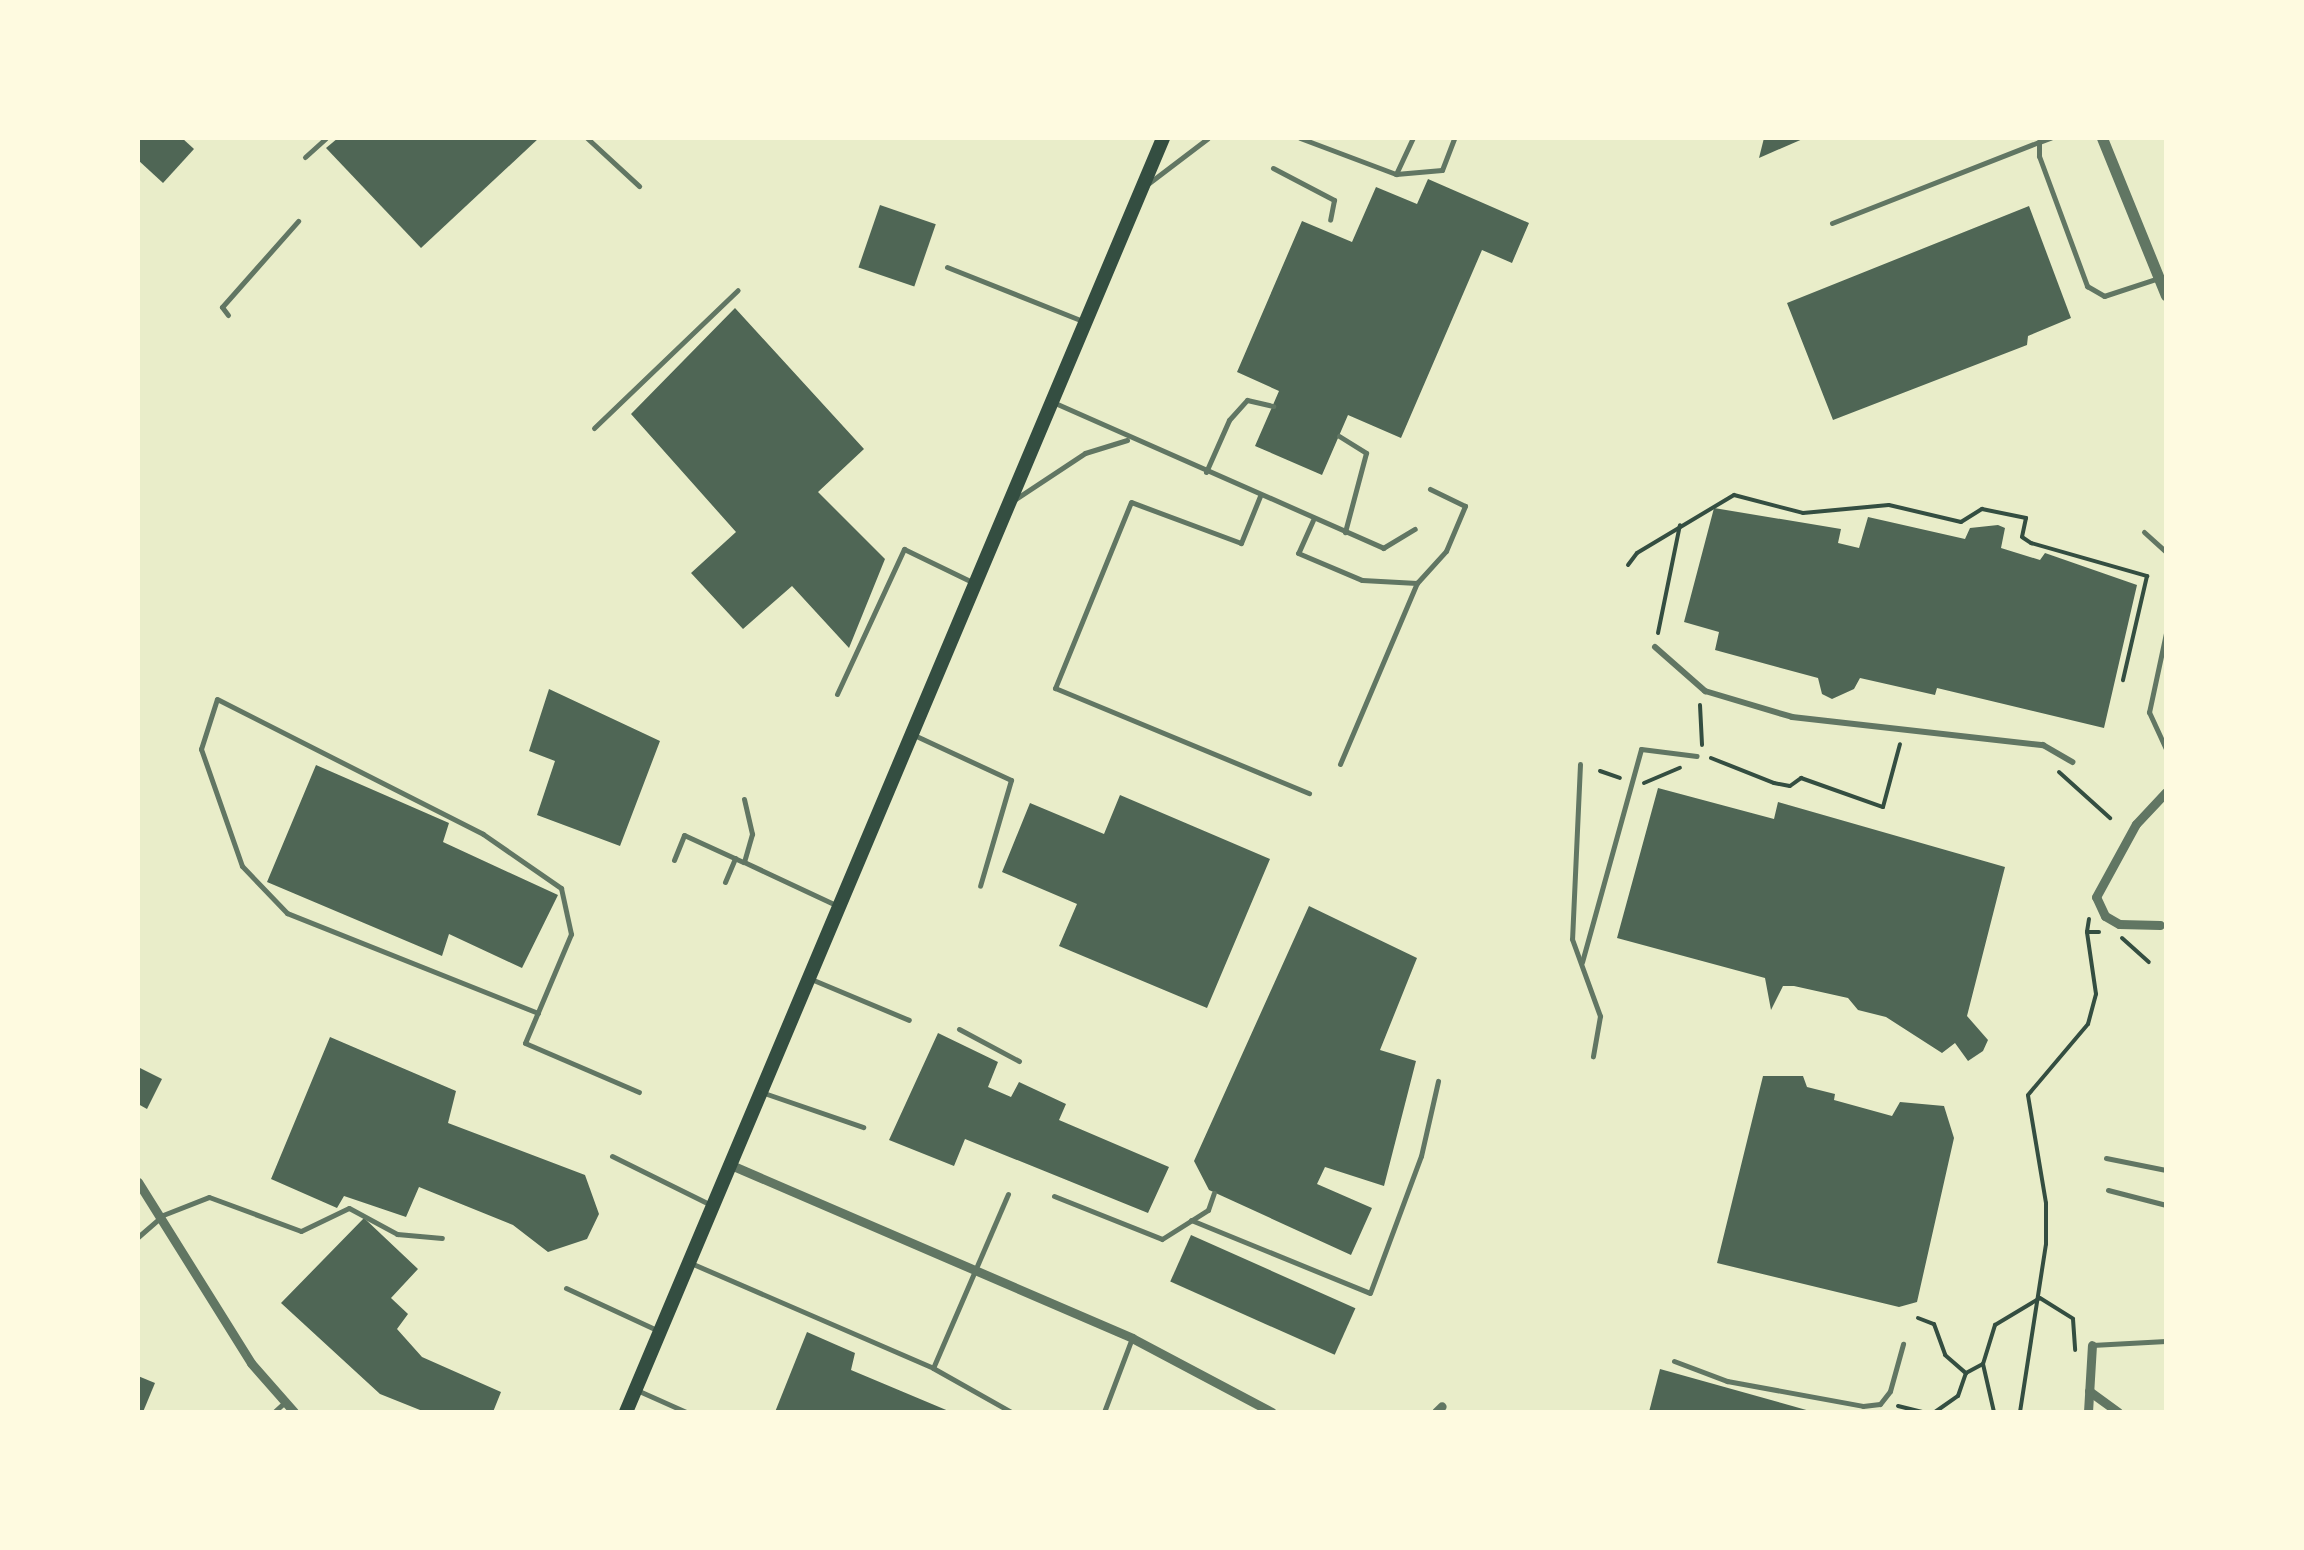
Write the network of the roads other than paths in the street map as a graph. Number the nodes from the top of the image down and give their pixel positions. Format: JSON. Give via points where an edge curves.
{"nodes":[{"id":1,"x":326,"y":138,"type":"edge"},
{"id":2,"x":587,"y":138,"type":"edge"},
{"id":3,"x":1163,"y":138,"type":"edge"},
{"id":4,"x":1208,"y":138,"type":"edge"},
{"id":5,"x":1300,"y":138,"type":"edge"},
{"id":6,"x":1413,"y":138,"type":"edge"},
{"id":7,"x":1454,"y":138,"type":"edge"},
{"id":8,"x":2050,"y":138,"type":"edge"},
{"id":9,"x":2102,"y":138,"type":"edge"},
{"id":10,"x":2039,"y":142,"type":"junction"},
{"id":11,"x":305,"y":157,"type":"dead end"},
{"id":12,"x":1274,"y":168,"type":"dead end"},
{"id":13,"x":1396,"y":174,"type":"junction"},
{"id":14,"x":639,"y":186,"type":"dead end"},
{"id":15,"x":1142,"y":188,"type":"junction"},
{"id":16,"x":1330,"y":220,"type":"dead end"},
{"id":17,"x":298,"y":221,"type":"dead end"},
{"id":18,"x":1832,"y":223,"type":"dead end"},
{"id":19,"x":947,"y":267,"type":"dead end"},
{"id":20,"x":2159,"y":278,"type":"junction"},
{"id":21,"x":738,"y":290,"type":"dead end"},
{"id":22,"x":2166,"y":296,"type":"edge"},
{"id":23,"x":228,"y":314,"type":"dead end"},
{"id":24,"x":1085,"y":322,"type":"junction"},
{"id":25,"x":1052,"y":402,"type":"junction"},
{"id":26,"x":1273,"y":406,"type":"dead end"},
{"id":27,"x":594,"y":428,"type":"dead end"},
{"id":28,"x":1339,"y":436,"type":"dead end"},
{"id":29,"x":1129,"y":439,"type":"junction"},
{"id":30,"x":1206,"y":472,"type":"junction"},
{"id":31,"x":1430,"y":489,"type":"dead end"},
{"id":32,"x":1260,"y":496,"type":"junction"},
{"id":33,"x":1008,"y":505,"type":"junction"},
{"id":34,"x":1313,"y":520,"type":"junction"},
{"id":35,"x":1415,"y":528,"type":"dead end"},
{"id":36,"x":1345,"y":532,"type":"junction"},
{"id":37,"x":2144,"y":532,"type":"dead end"},
{"id":38,"x":2166,"y":552,"type":"edge"},
{"id":39,"x":975,"y":583,"type":"junction"},
{"id":40,"x":1418,"y":583,"type":"junction"},
{"id":41,"x":2166,"y":633,"type":"edge"},
{"id":42,"x":1655,"y":646,"type":"road end"},
{"id":43,"x":837,"y":694,"type":"dead end"},
{"id":44,"x":912,"y":734,"type":"junction"},
{"id":45,"x":2166,"y":748,"type":"edge"},
{"id":46,"x":1697,"y":756,"type":"road end"},
{"id":47,"x":2072,"y":762,"type":"dead end"},
{"id":48,"x":1340,"y":764,"type":"dead end"},
{"id":49,"x":1580,"y":764,"type":"dead end"},
{"id":50,"x":2166,"y":792,"type":"edge"},
{"id":51,"x":1309,"y":794,"type":"dead end"},
{"id":52,"x":744,"y":799,"type":"dead end"},
{"id":53,"x":735,"y":858,"type":"junction"},
{"id":54,"x":674,"y":860,"type":"dead end"},
{"id":55,"x":744,"y":862,"type":"junction"},
{"id":56,"x":724,"y":882,"type":"dead end"},
{"id":57,"x":980,"y":886,"type":"dead end"},
{"id":58,"x":839,"y":907,"type":"junction"},
{"id":59,"x":2160,"y":925,"type":"dead end"},
{"id":60,"x":1581,"y":965,"type":"junction"},
{"id":61,"x":809,"y":978,"type":"junction"},
{"id":62,"x":538,"y":1014,"type":"junction"},
{"id":63,"x":909,"y":1020,"type":"dead end"},
{"id":64,"x":959,"y":1029,"type":"dead end"},
{"id":65,"x":1592,"y":1056,"type":"dead end"},
{"id":66,"x":1019,"y":1060,"type":"dead end"},
{"id":67,"x":1438,"y":1081,"type":"dead end"},
{"id":68,"x":639,"y":1092,"type":"dead end"},
{"id":69,"x":761,"y":1092,"type":"junction"},
{"id":70,"x":863,"y":1126,"type":"dead end"},
{"id":71,"x":612,"y":1156,"type":"dead end"},
{"id":72,"x":2106,"y":1158,"type":"dead end"},
{"id":73,"x":731,"y":1164,"type":"junction"},
{"id":74,"x":2166,"y":1170,"type":"edge"},
{"id":75,"x":138,"y":1182,"type":"edge"},
{"id":76,"x":2108,"y":1190,"type":"dead end"},
{"id":77,"x":1214,"y":1193,"type":"dead end"},
{"id":78,"x":1008,"y":1194,"type":"dead end"},
{"id":79,"x":1054,"y":1196,"type":"dead end"},
{"id":80,"x":2166,"y":1205,"type":"edge"},
{"id":81,"x":714,"y":1206,"type":"junction"},
{"id":82,"x":163,"y":1215,"type":"junction"},
{"id":83,"x":1192,"y":1220,"type":"junction"},
{"id":84,"x":138,"y":1237,"type":"edge"},
{"id":85,"x":442,"y":1238,"type":"dead end"},
{"id":86,"x":689,"y":1263,"type":"junction"},
{"id":87,"x":976,"y":1270,"type":"junction"},
{"id":88,"x":566,"y":1288,"type":"dead end"},
{"id":89,"x":660,"y":1332,"type":"junction"},
{"id":90,"x":1132,"y":1338,"type":"junction"},
{"id":91,"x":2166,"y":1341,"type":"edge"},
{"id":92,"x":1903,"y":1344,"type":"dead end"},
{"id":93,"x":2092,"y":1345,"type":"joint"},
{"id":94,"x":1674,"y":1361,"type":"dead end"},
{"id":95,"x":933,"y":1368,"type":"junction"},
{"id":96,"x":635,"y":1390,"type":"junction"},
{"id":97,"x":2088,"y":1391,"type":"junction"},
{"id":98,"x":285,"y":1402,"type":"junction"},
{"id":99,"x":274,"y":1412,"type":"edge"},
{"id":100,"x":294,"y":1412,"type":"edge"},
{"id":101,"x":626,"y":1412,"type":"edge"},
{"id":102,"x":686,"y":1412,"type":"edge"},
{"id":103,"x":1011,"y":1412,"type":"edge"},
{"id":104,"x":1104,"y":1412,"type":"edge"},
{"id":105,"x":1272,"y":1412,"type":"edge"},
{"id":106,"x":2088,"y":1412,"type":"edge"},
{"id":107,"x":2118,"y":1412,"type":"edge"}],
"edges":[{"from":1,"to":11,"type":"lane"},
{"from":2,"to":14,"type":"lane"},
{"from":3,"to":15,"type":"main road"},
{"from":4,"to":15,"type":"lane"},
{"from":5,"to":13,"type":"lane"},
{"from":6,"to":13,"type":"lane"},
{"from":7,"to":13,"type":"lane","via":[[1442,170]]},
{"from":8,"to":10,"type":"lane"},
{"from":9,"to":20,"type":"street"},
{"from":10,"to":18,"type":"lane"},
{"from":10,"to":20,"type":"lane","via":[[2087,286],[2104,296]]},
{"from":12,"to":16,"type":"lane","via":[[1334,200]]},
{"from":15,"to":24,"type":"main road"},
{"from":17,"to":23,"type":"lane","via":[[222,307]]},
{"from":19,"to":24,"type":"lane"},
{"from":20,"to":22,"type":"street"},
{"from":21,"to":27,"type":"lane"},
{"from":24,"to":25,"type":"main road"},
{"from":25,"to":29,"type":"lane"},
{"from":25,"to":33,"type":"main road"},
{"from":26,"to":30,"type":"lane","via":[[1247,400]]},
{"from":28,"to":36,"type":"lane","via":[[1366,453]]},
{"from":29,"to":30,"type":"lane"},
{"from":29,"to":33,"type":"lane","via":[[1085,454]]},
{"from":30,"to":32,"type":"lane"},
{"from":31,"to":40,"type":"lane","via":[[1465,506],[1446,551]]},
{"from":32,"to":34,"type":"lane"},
{"from":32,"to":51,"type":"lane","via":[[1242,544],[1131,502],[1055,688]]},
{"from":33,"to":39,"type":"main road"},
{"from":34,"to":36,"type":"lane"},
{"from":34,"to":40,"type":"lane","via":[[1298,554],[1362,580]]},
{"from":35,"to":36,"type":"lane","via":[[1384,548]]},
{"from":37,"to":38,"type":"lane"},
{"from":39,"to":43,"type":"lane","via":[[904,550]]},
{"from":39,"to":44,"type":"main road"},
{"from":40,"to":48,"type":"lane"},
{"from":41,"to":45,"type":"lane","via":[[2149,712]]},
{"from":42,"to":47,"type":"street","via":[[1705,691],[1820,724],[2056,749]]},
{"from":44,"to":57,"type":"lane","via":[[1012,780]]},
{"from":44,"to":58,"type":"main road"},
{"from":46,"to":60,"type":"lane","via":[[1640,750]]},
{"from":49,"to":60,"type":"lane","via":[[1572,939]]},
{"from":50,"to":59,"type":"street","via":[[2136,824],[2096,897],[2105,916],[2119,924]]},
{"from":52,"to":55,"type":"lane","via":[[752,834]]},
{"from":53,"to":54,"type":"lane","via":[[684,835]]},
{"from":53,"to":55,"type":"lane"},
{"from":53,"to":56,"type":"lane"},
{"from":55,"to":58,"type":"lane"},
{"from":58,"to":61,"type":"main road"},
{"from":60,"to":65,"type":"lane","via":[[1600,1016]]},
{"from":61,"to":63,"type":"lane"},
{"from":61,"to":69,"type":"main road"},
{"from":62,"to":62,"type":"lane","via":[[287,913],[242,866],[201,749],[217,699],[483,834],[561,888],[571,934]]},
{"from":62,"to":68,"type":"lane","via":[[525,1043]]},
{"from":64,"to":66,"type":"lane"},
{"from":67,"to":83,"type":"lane","via":[[1421,1156],[1370,1293]]},
{"from":69,"to":70,"type":"lane"},
{"from":69,"to":73,"type":"main road"},
{"from":71,"to":81,"type":"lane"},
{"from":72,"to":74,"type":"lane"},
{"from":73,"to":81,"type":"main road"},
{"from":73,"to":87,"type":"street"},
{"from":75,"to":82,"type":"street"},
{"from":76,"to":80,"type":"lane"},
{"from":77,"to":83,"type":"lane","via":[[1208,1210]]},
{"from":78,"to":87,"type":"lane"},
{"from":79,"to":83,"type":"lane","via":[[1162,1240]]},
{"from":81,"to":86,"type":"main road"},
{"from":82,"to":84,"type":"lane"},
{"from":82,"to":85,"type":"lane","via":[[208,1197],[300,1231],[349,1208],[397,1234]]},
{"from":82,"to":98,"type":"street","via":[[232,1335]]},
{"from":86,"to":89,"type":"main road"},
{"from":86,"to":95,"type":"lane"},
{"from":87,"to":90,"type":"street"},
{"from":87,"to":95,"type":"lane"},
{"from":88,"to":89,"type":"lane"},
{"from":89,"to":96,"type":"main road"},
{"from":90,"to":104,"type":"lane"},
{"from":90,"to":105,"type":"street"},
{"from":91,"to":93,"type":"lane"},
{"from":92,"to":94,"type":"lane","via":[[1890,1391],[1880,1404],[1863,1406],[1727,1381]]},
{"from":93,"to":97,"type":"street"},
{"from":95,"to":103,"type":"lane"},
{"from":96,"to":101,"type":"main road"},
{"from":96,"to":102,"type":"lane"},
{"from":97,"to":106,"type":"street"},
{"from":97,"to":107,"type":"street"},
{"from":98,"to":99,"type":"lane"},
{"from":98,"to":100,"type":"street"}]}
